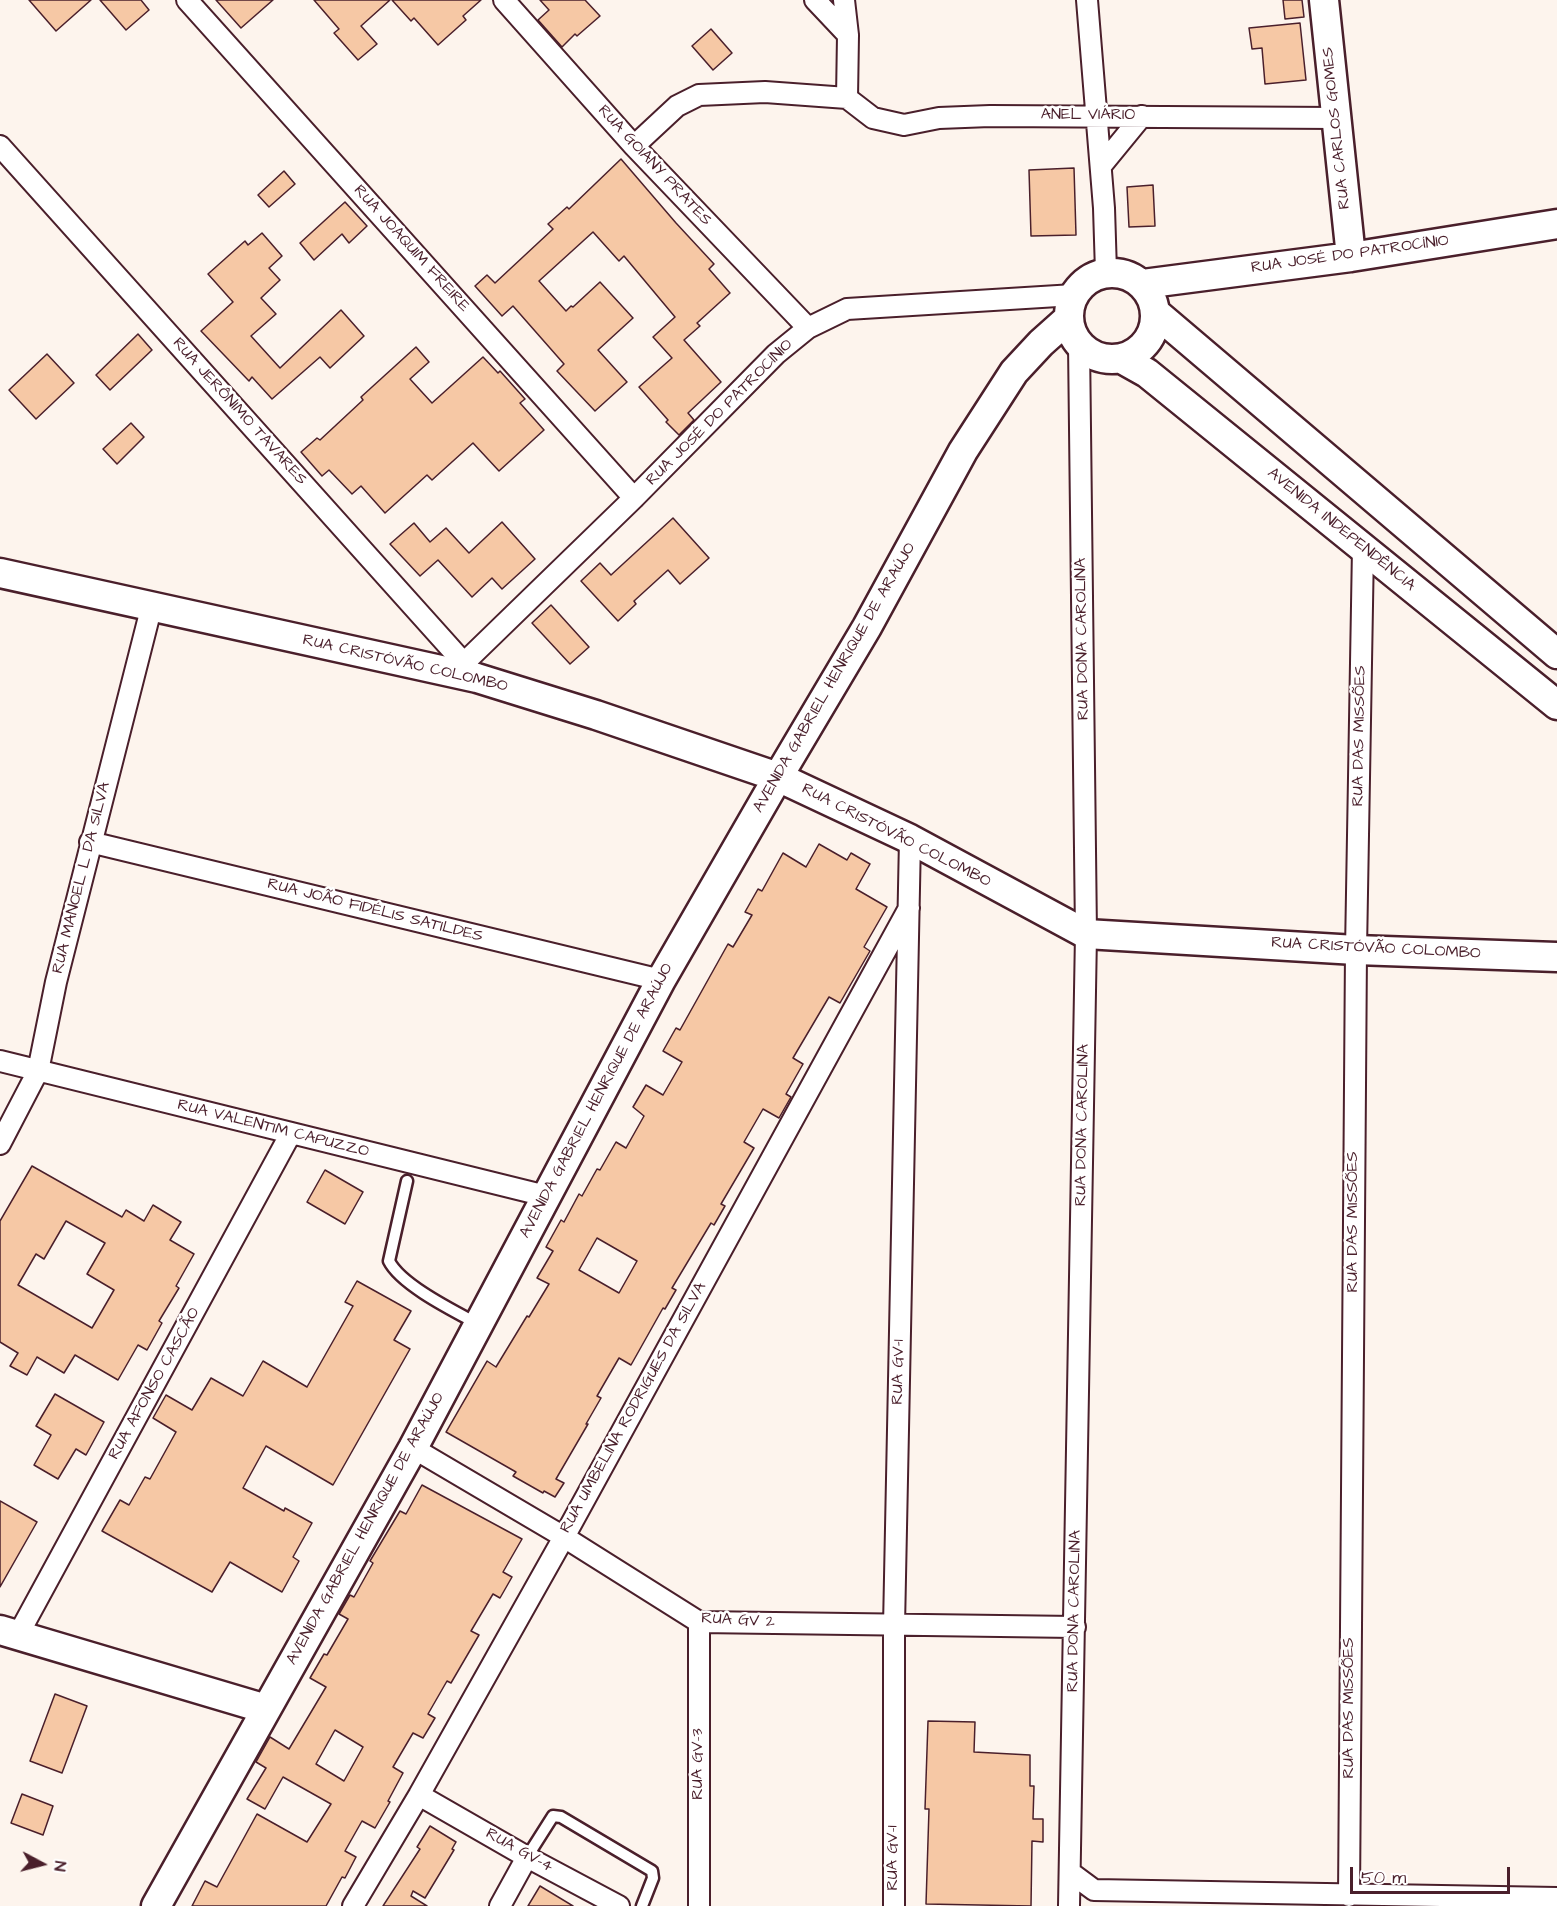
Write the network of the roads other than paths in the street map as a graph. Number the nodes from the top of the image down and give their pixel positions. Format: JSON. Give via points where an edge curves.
{"nodes":[{"id":1,"x":188,"y":0,"type":"edge"},
{"id":2,"x":504,"y":0,"type":"edge"},
{"id":3,"x":815,"y":0,"type":"edge"},
{"id":4,"x":844,"y":0,"type":"edge"},
{"id":5,"x":1086,"y":0,"type":"edge"},
{"id":6,"x":1324,"y":0,"type":"edge"},
{"id":7,"x":848,"y":35,"type":"junction"},
{"id":8,"x":847,"y":98,"type":"junction"},
{"id":9,"x":1097,"y":116,"type":"junction"},
{"id":10,"x":1142,"y":116,"type":"junction"},
{"id":11,"x":1337,"y":118,"type":"junction"},
{"id":12,"x":0,"y":146,"type":"edge"},
{"id":13,"x":634,"y":146,"type":"junction"},
{"id":14,"x":1101,"y":166,"type":"junction"},
{"id":15,"x":1557,"y":224,"type":"edge"},
{"id":16,"x":1351,"y":257,"type":"junction"},
{"id":17,"x":1106,"y":272,"type":"junction"},
{"id":18,"x":1143,"y":284,"type":"junction"},
{"id":19,"x":1071,"y":307,"type":"junction"},
{"id":20,"x":1156,"y":313,"type":"junction"},
{"id":21,"x":808,"y":328,"type":"junction"},
{"id":22,"x":1079,"y":344,"type":"junction"},
{"id":23,"x":1122,"y":359,"type":"junction"},
{"id":24,"x":634,"y":498,"type":"junction"},
{"id":25,"x":1363,"y":548,"type":"junction"},
{"id":26,"x":0,"y":573,"type":"edge"},
{"id":27,"x":152,"y":605,"type":"junction"},
{"id":28,"x":1557,"y":654,"type":"edge"},
{"id":29,"x":470,"y":670,"type":"junction"},
{"id":30,"x":1557,"y":705,"type":"edge"},
{"id":31,"x":778,"y":777,"type":"junction"},
{"id":32,"x":910,"y":839,"type":"junction"},
{"id":33,"x":90,"y":842,"type":"junction"},
{"id":34,"x":909,"y":908,"type":"junction"},
{"id":35,"x":1086,"y":934,"type":"junction"},
{"id":36,"x":1356,"y":950,"type":"junction"},
{"id":37,"x":1557,"y":957,"type":"edge"},
{"id":38,"x":661,"y":980,"type":"junction"},
{"id":39,"x":0,"y":1061,"type":"edge"},
{"id":40,"x":38,"y":1071,"type":"junction"},
{"id":41,"x":291,"y":1133,"type":"junction"},
{"id":42,"x":0,"y":1144,"type":"edge"},
{"id":43,"x":407,"y":1181,"type":"dead end"},
{"id":44,"x":546,"y":1196,"type":"junction"},
{"id":45,"x":478,"y":1324,"type":"junction"},
{"id":46,"x":413,"y":1448,"type":"junction"},
{"id":47,"x":564,"y":1537,"type":"junction"},
{"id":48,"x":699,"y":1622,"type":"junction"},
{"id":49,"x":894,"y":1626,"type":"junction"},
{"id":50,"x":1075,"y":1627,"type":"junction"},
{"id":51,"x":9,"y":1633,"type":"edge"},
{"id":52,"x":266,"y":1709,"type":"junction"},
{"id":53,"x":419,"y":1795,"type":"junction"},
{"id":54,"x":527,"y":1857,"type":"junction"},
{"id":55,"x":1071,"y":1873,"type":"junction"},
{"id":56,"x":1349,"y":1896,"type":"junction"},
{"id":57,"x":1557,"y":1898,"type":"edge"},
{"id":58,"x":156,"y":1906,"type":"edge"},
{"id":59,"x":353,"y":1906,"type":"edge"},
{"id":60,"x":500,"y":1906,"type":"edge"},
{"id":61,"x":619,"y":1906,"type":"edge"},
{"id":62,"x":642,"y":1906,"type":"edge"},
{"id":63,"x":699,"y":1906,"type":"edge"},
{"id":64,"x":894,"y":1906,"type":"edge"},
{"id":65,"x":1069,"y":1906,"type":"edge"}],
"edges":[{"from":1,"to":24,"type":"street","name":"RUA JOAQUIM FREIRE"},
{"from":2,"to":13,"type":"street","name":"RUA GOIANY PRATES"},
{"from":3,"to":7,"type":"street"},
{"from":4,"to":7,"type":"street"},
{"from":5,"to":9,"type":"street"},
{"from":6,"to":11,"type":"street","name":"RUA CARLOS GOMES"},
{"from":7,"to":8,"type":"street"},
{"from":8,"to":9,"type":"street","name":"ANEL VIÁRIO","via":[[873,118],[904,125],[939,118]]},
{"from":8,"to":13,"type":"street","via":[[765,92],[699,95],[677,106]]},
{"from":9,"to":10,"type":"street","name":"ANEL VIÁRIO"},
{"from":9,"to":14,"type":"street"},
{"from":10,"to":11,"type":"street","name":"ANEL VIÁRIO"},
{"from":10,"to":14,"type":"street"},
{"from":11,"to":16,"type":"street","name":"RUA CARLOS GOMES"},
{"from":12,"to":29,"type":"street","name":"RUA JERÔNIMO TAVARES"},
{"from":13,"to":21,"type":"street","name":"RUA GOIANY PRATES"},
{"from":14,"to":17,"type":"street"},
{"from":15,"to":16,"type":"street","name":"RUA JOSÉ DO PATROCÍNIO"},
{"from":16,"to":18,"type":"street","name":"RUA JOSÉ DO PATROCÍNIO"},
{"from":17,"to":18,"type":"street","via":[[1125,274]]},
{"from":17,"to":19,"type":"street","via":[[1087,280]]},
{"from":18,"to":20,"type":"street"},
{"from":19,"to":21,"type":"street","name":"RUA JOSÉ DO PATROCÍNIO","via":[[847,309]]},
{"from":19,"to":22,"type":"street","via":[[1072,332]]},
{"from":19,"to":31,"type":"street","name":"AVENIDA GABRIEL HENRIQUE DE ARAÚJO","via":[[1014,372],[963,451],[867,627]]},
{"from":20,"to":23,"type":"street","via":[[1147,342]]},
{"from":20,"to":28,"type":"street"},
{"from":21,"to":24,"type":"street","name":"RUA JOSÉ DO PATROCÍNIO","via":[[776,354]]},
{"from":22,"to":23,"type":"street","via":[[1098,357]]},
{"from":22,"to":35,"type":"street","name":"RUA DONA CAROLINA"},
{"from":23,"to":25,"type":"street","name":"AVENIDA INDEPENDÊNCIA","via":[[1147,374]]},
{"from":24,"to":29,"type":"street","name":"RUA JOSÉ DO PATROCÍNIO"},
{"from":25,"to":30,"type":"street","name":"AVENIDA INDEPENDÊNCIA"},
{"from":25,"to":36,"type":"street","name":"RUA DAS MISSÕES"},
{"from":26,"to":27,"type":"street","name":"RUA CRISTÓVÃO COLOMBO"},
{"from":27,"to":29,"type":"street","name":"RUA CRISTÓVÃO COLOMBO"},
{"from":27,"to":33,"type":"street","name":"RUA MANOEL L DA SILVA"},
{"from":29,"to":31,"type":"street","name":"RUA CRISTÓVÃO COLOMBO"},
{"from":31,"to":32,"type":"street","name":"RUA CRISTÓVÃO COLOMBO"},
{"from":31,"to":38,"type":"street","name":"AVENIDA GABRIEL HENRIQUE DE ARAÚJO"},
{"from":32,"to":34,"type":"street","name":"RUA GV-1"},
{"from":32,"to":35,"type":"street","name":"RUA CRISTÓVÃO COLOMBO"},
{"from":33,"to":38,"type":"street","name":"RUA JOÃO FIDÉLIS SATILDES"},
{"from":33,"to":40,"type":"street","name":"RUA MANOEL L DA SILVA"},
{"from":34,"to":47,"type":"street","name":"RUA UMBELINA RODRIGUES DA SILVA"},
{"from":34,"to":49,"type":"street","name":"RUA GV-1"},
{"from":35,"to":36,"type":"street","name":"RUA CRISTÓVÃO COLOMBO"},
{"from":35,"to":50,"type":"street","name":"RUA DONA CAROLINA"},
{"from":36,"to":37,"type":"street","name":"RUA CRISTÓVÃO COLOMBO"},
{"from":36,"to":56,"type":"street","name":"RUA DAS MISSÕES"},
{"from":38,"to":44,"type":"street","name":"AVENIDA GABRIEL HENRIQUE DE ARAÚJO"},
{"from":39,"to":40,"type":"street","name":"RUA VALENTIM CAPUZZO"},
{"from":40,"to":41,"type":"street","name":"RUA VALENTIM CAPUZZO"},
{"from":40,"to":42,"type":"street","name":"RUA MANOEL L DA SILVA"},
{"from":41,"to":44,"type":"street","name":"RUA VALENTIM CAPUZZO"},
{"from":41,"to":51,"type":"street","name":"RUA AFONSO CASCÃO"},
{"from":43,"to":45,"type":"lane","via":[[389,1261],[393,1270],[435,1301]]},
{"from":44,"to":45,"type":"street","name":"AVENIDA GABRIEL HENRIQUE DE ARAÚJO"},
{"from":45,"to":46,"type":"street","name":"AVENIDA GABRIEL HENRIQUE DE ARAÚJO"},
{"from":46,"to":47,"type":"street","name":"RUA GV 2"},
{"from":46,"to":52,"type":"street","name":"AVENIDA GABRIEL HENRIQUE DE ARAÚJO"},
{"from":47,"to":48,"type":"street","name":"RUA GV 2"},
{"from":47,"to":53,"type":"street","name":"RUA UMBELINA RODRIGUES DA SILVA"},
{"from":48,"to":49,"type":"street","name":"RUA GV 2"},
{"from":48,"to":63,"type":"street","name":"RUA GV-3"},
{"from":49,"to":50,"type":"street","name":"RUA GV 2"},
{"from":49,"to":64,"type":"street","name":"RUA GV-1"},
{"from":50,"to":55,"type":"street","name":"RUA DONA CAROLINA"},
{"from":51,"to":52,"type":"street"},
{"from":52,"to":58,"type":"street","name":"AVENIDA GABRIEL HENRIQUE DE ARAÚJO"},
{"from":53,"to":54,"type":"street","name":"RUA GV-4"},
{"from":53,"to":59,"type":"street","name":"RUA UMBELINA RODRIGUES DA SILVA"},
{"from":54,"to":60,"type":"street"},
{"from":54,"to":61,"type":"street","name":"RUA GV-4"},
{"from":54,"to":62,"type":"lane","via":[[553,1816],[561,1817],[652,1871]]},
{"from":55,"to":56,"type":"street","via":[[1094,1890]]},
{"from":55,"to":65,"type":"street","name":"RUA DONA CAROLINA"},
{"from":56,"to":57,"type":"street"}]}
